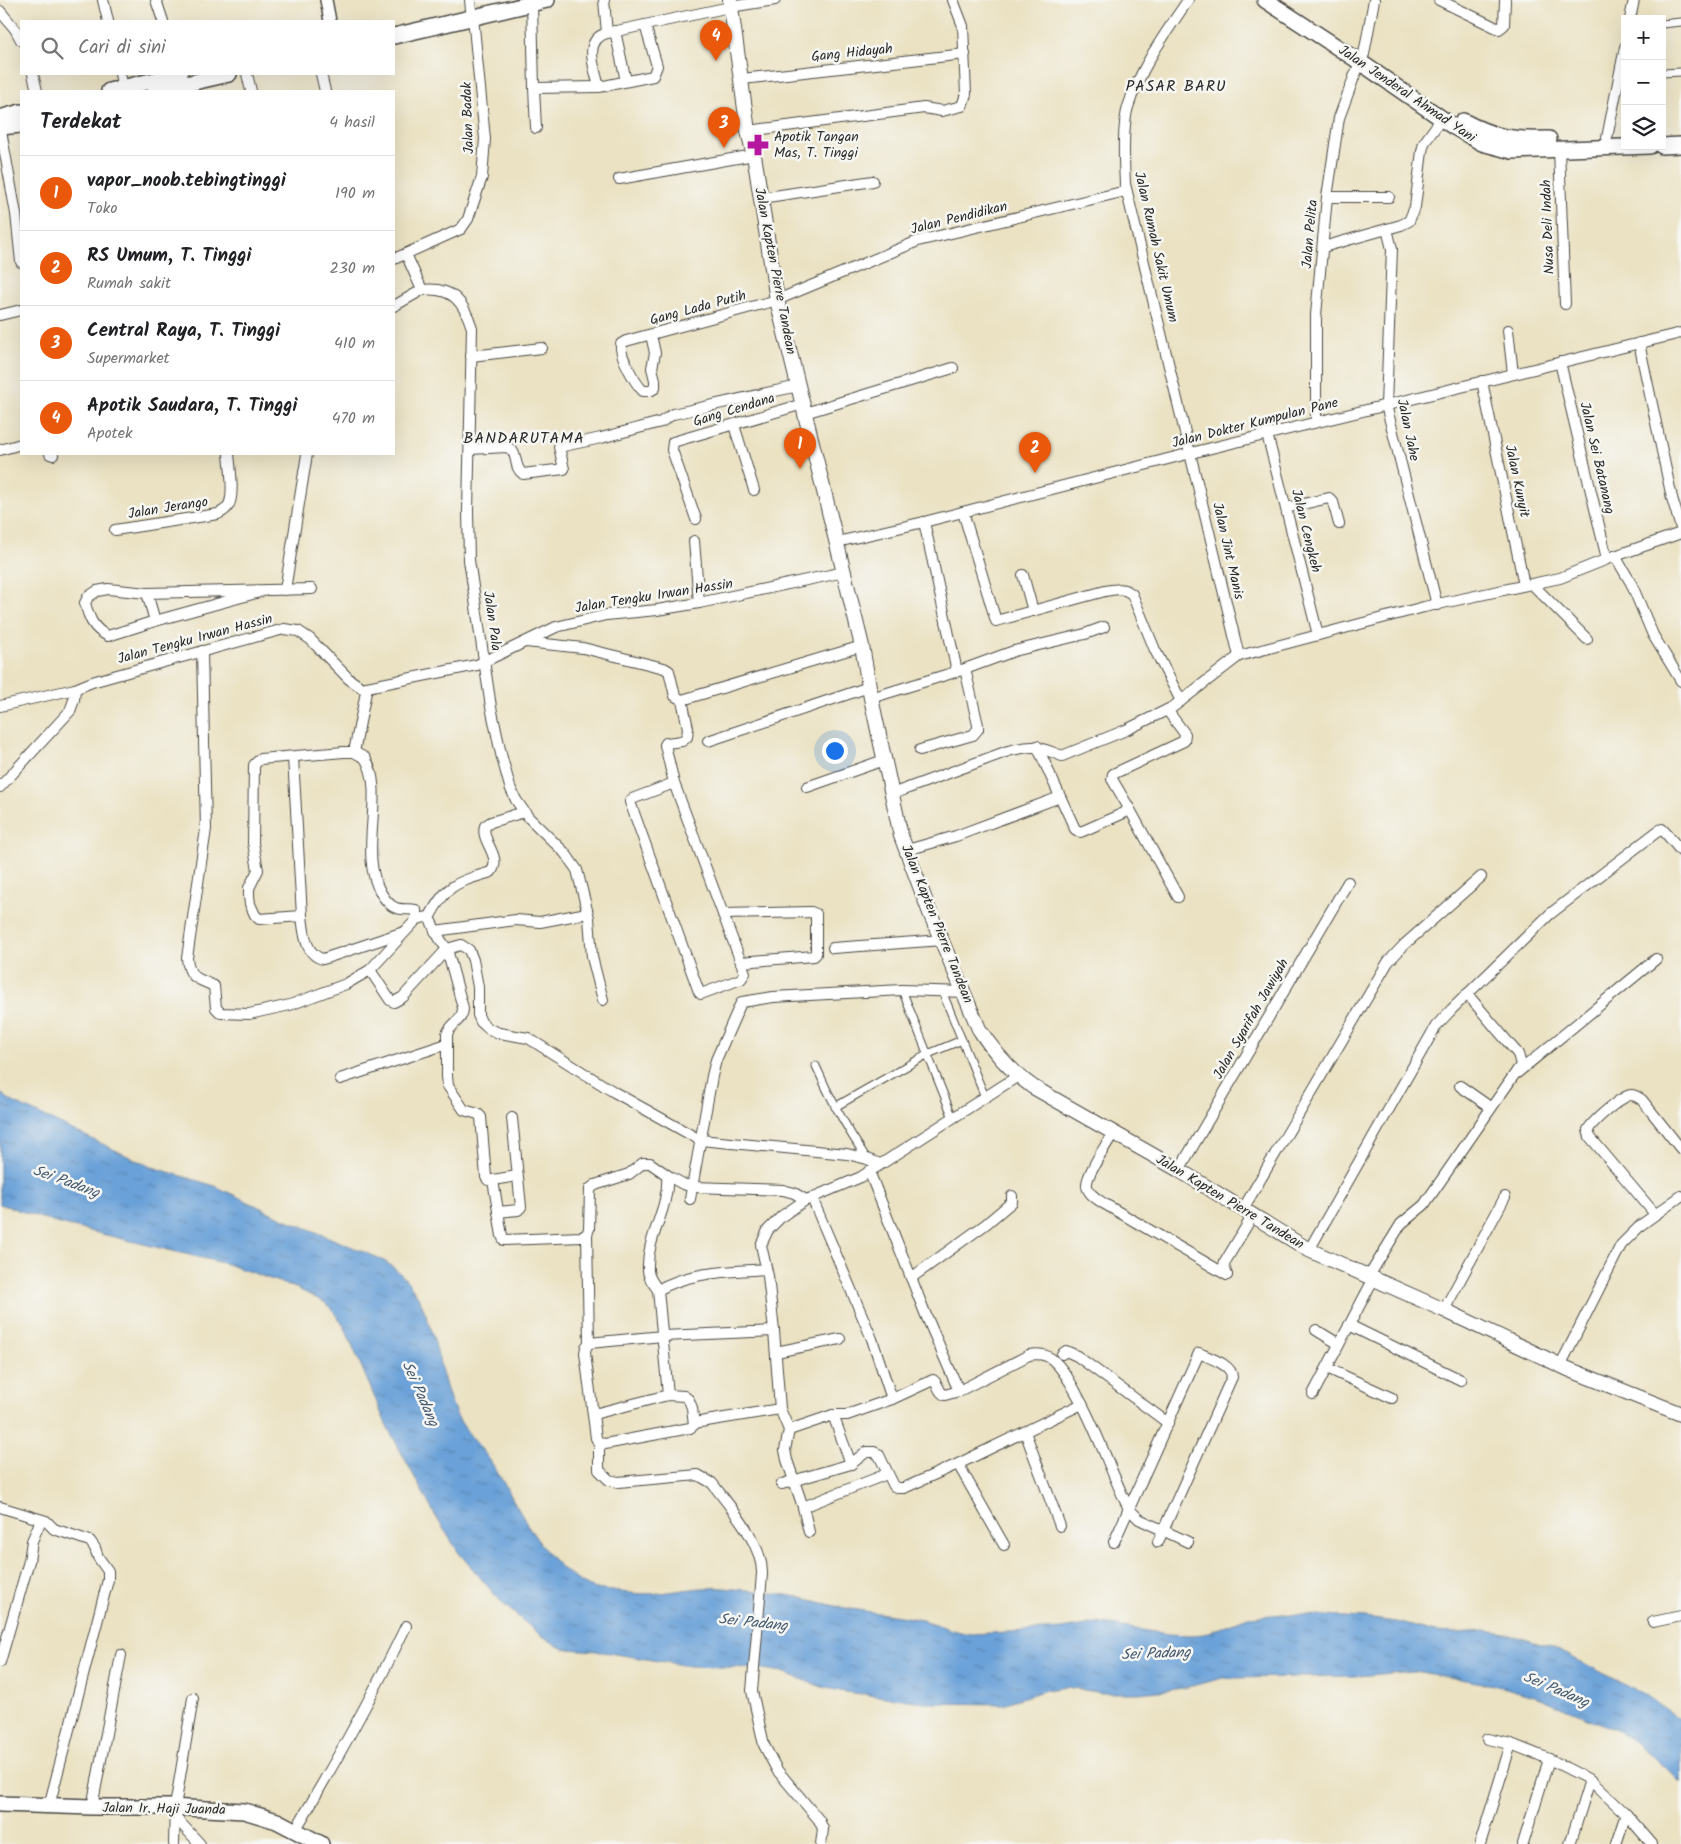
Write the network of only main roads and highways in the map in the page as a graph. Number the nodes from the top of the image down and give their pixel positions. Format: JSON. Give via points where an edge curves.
{"nodes":[{"id":1,"x":512,"y":0,"type":"edge"},
{"id":2,"x":547,"y":0,"type":"edge"},
{"id":3,"x":1266,"y":0,"type":"edge"},
{"id":4,"x":1281,"y":0,"type":"edge"},
{"id":5,"x":730,"y":4,"type":"edge"},
{"id":6,"x":471,"y":9,"type":"edge"},
{"id":7,"x":395,"y":26,"type":"edge"},
{"id":8,"x":395,"y":36,"type":"edge"},
{"id":9,"x":1362,"y":58,"type":"junction"},
{"id":10,"x":227,"y":75,"type":"edge"},
{"id":11,"x":179,"y":77,"type":"edge"},
{"id":12,"x":118,"y":84,"type":"edge"},
{"id":13,"x":201,"y":86,"type":"edge"},
{"id":14,"x":157,"y":90,"type":"edge"},
{"id":15,"x":20,"y":113,"type":"edge"},
{"id":16,"x":0,"y":124,"type":"edge"},
{"id":17,"x":20,"y":125,"type":"edge"},
{"id":18,"x":1666,"y":138,"type":"edge"},
{"id":19,"x":1681,"y":138,"type":"edge"},
{"id":20,"x":1621,"y":142,"type":"edge"},
{"id":21,"x":1621,"y":144,"type":"edge"},
{"id":22,"x":1681,"y":145,"type":"edge"},
{"id":23,"x":1666,"y":146,"type":"edge"},
{"id":24,"x":1681,"y":1414,"type":"edge"},
{"id":25,"x":0,"y":1804,"type":"edge"},
{"id":26,"x":321,"y":1844,"type":"edge"}],
"edges":[{"from":1,"to":6,"type":"main road"},
{"from":2,"to":6,"type":"main road"},
{"from":3,"to":9,"type":"main road","name":"Jalan Jenderal Ahmad Yani"},
{"from":4,"to":9,"type":"main road","name":"Jalan Jenderal Ahmad Yani"},
{"from":5,"to":24,"type":"main road","name":"Jalan Kapten Pierre Tandean","via":[[777,300],[862,646],[901,836],[930,913],[983,1035],[1018,1076],[1034,1087],[1310,1250],[1560,1366]]},
{"from":6,"to":7,"type":"main road"},
{"from":6,"to":8,"type":"main road"},
{"from":9,"to":20,"type":"main road","name":"Jalan Jenderal Ahmad Yani","via":[[1486,133],[1530,140],[1607,138]]},
{"from":9,"to":21,"type":"main road","name":"Jalan Jenderal Ahmad Yani","via":[[1442,118],[1482,143],[1512,151]]},
{"from":10,"to":13,"type":"main road"},
{"from":11,"to":12,"type":"main road"},
{"from":11,"to":13,"type":"main road"},
{"from":11,"to":14,"type":"main road"},
{"from":15,"to":16,"type":"main road"},
{"from":16,"to":17,"type":"main road"},
{"from":18,"to":19,"type":"main road"},
{"from":22,"to":23,"type":"main road"},
{"from":25,"to":26,"type":"main road","name":"Jalan Ir. Haji Juanda","via":[[175,1812],[244,1811],[296,1829]]}]}
